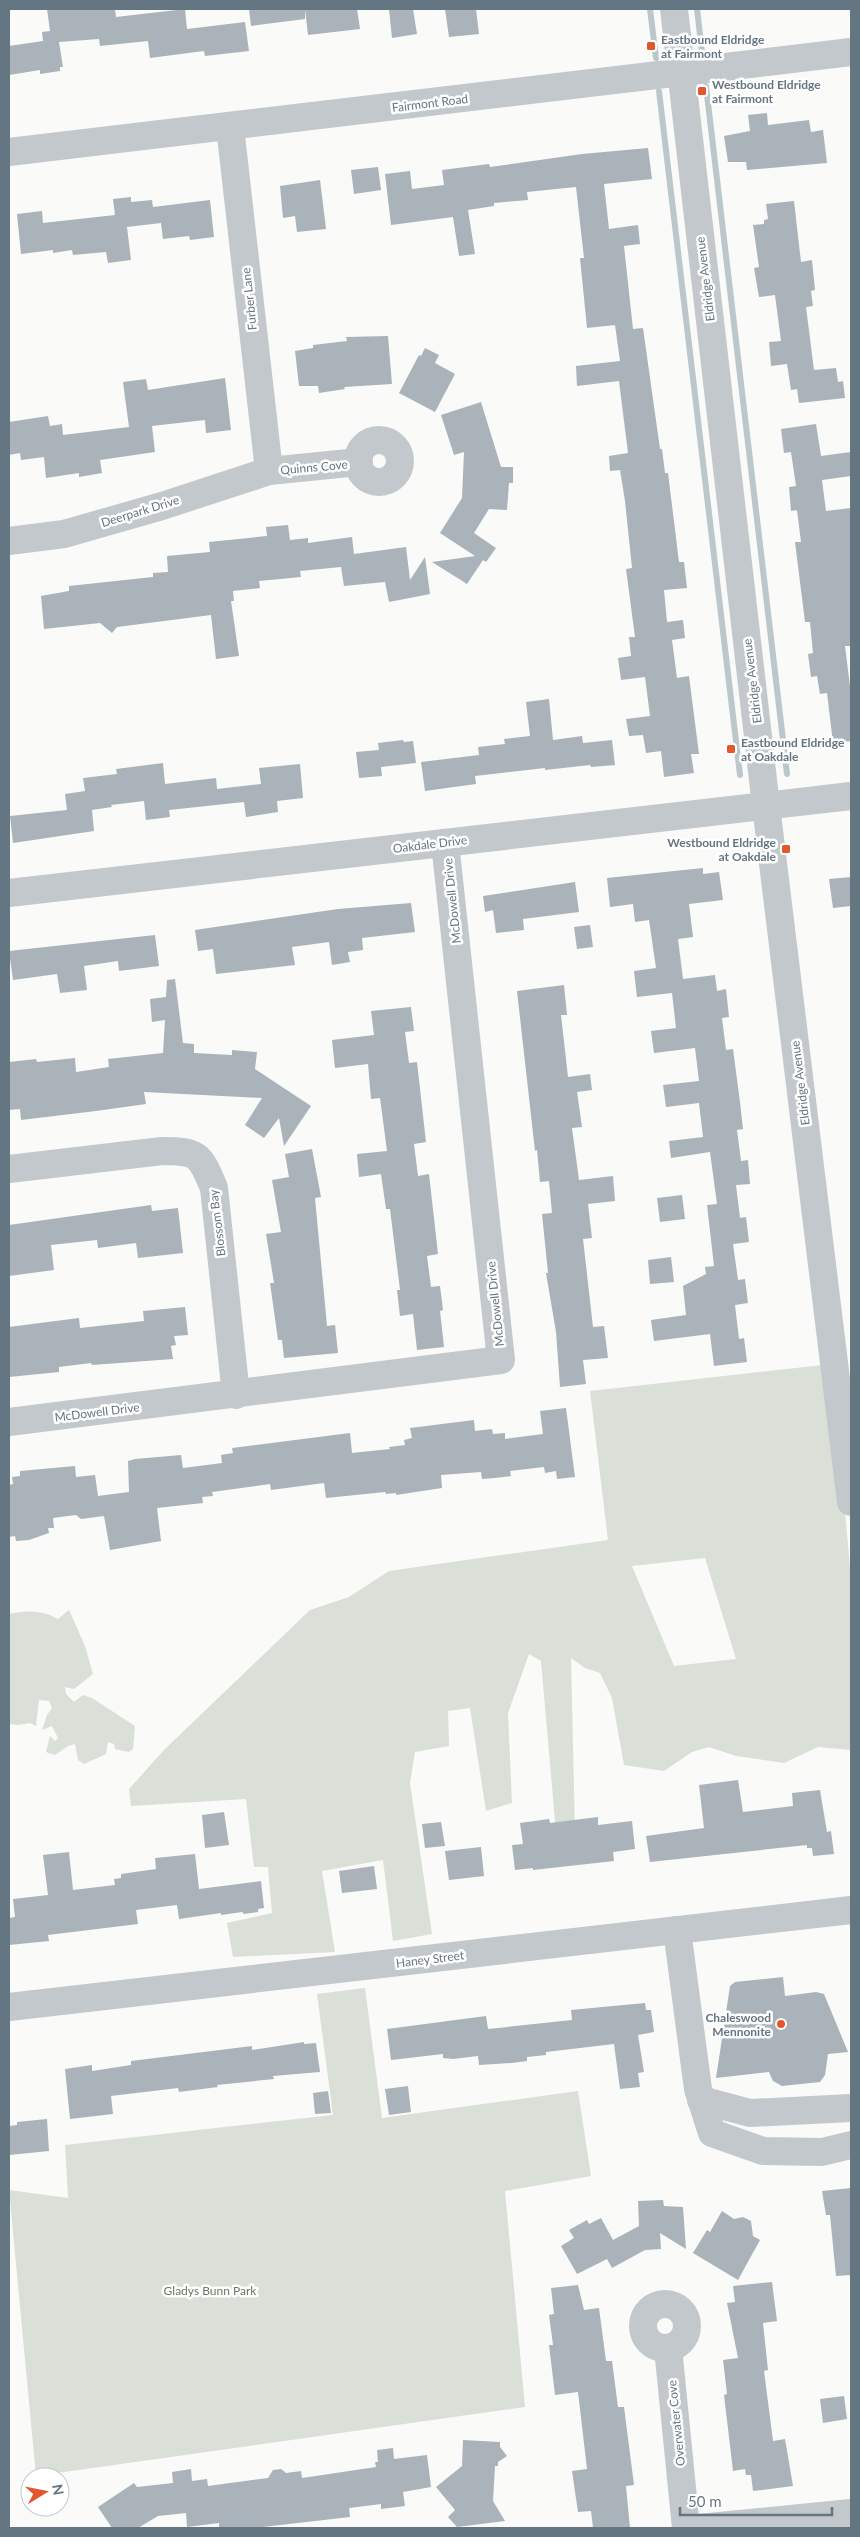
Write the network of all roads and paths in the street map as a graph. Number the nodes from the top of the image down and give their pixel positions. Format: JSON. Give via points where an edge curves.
{"nodes":[{"id":1,"x":674,"y":9,"type":"edge"},
{"id":2,"x":851,"y":52,"type":"edge"},
{"id":3,"x":681,"y":72,"type":"junction"},
{"id":4,"x":230,"y":127,"type":"junction"},
{"id":5,"x":9,"y":152,"type":"edge"},
{"id":6,"x":359,"y":462,"type":"dead end"},
{"id":7,"x":268,"y":471,"type":"junction"},
{"id":8,"x":9,"y":541,"type":"edge"},
{"id":9,"x":851,"y":796,"type":"edge"},
{"id":10,"x":766,"y":806,"type":"junction"},
{"id":11,"x":445,"y":842,"type":"junction"},
{"id":12,"x":9,"y":892,"type":"edge"},
{"id":13,"x":9,"y":1169,"type":"edge"},
{"id":14,"x":842,"y":1354,"type":"edge"},
{"id":15,"x":236,"y":1395,"type":"junction"},
{"id":16,"x":9,"y":1422,"type":"edge"},
{"id":17,"x":851,"y":1502,"type":"edge"},
{"id":18,"x":851,"y":1910,"type":"edge"},
{"id":19,"x":677,"y":1930,"type":"junction"},
{"id":20,"x":9,"y":2007,"type":"edge"},
{"id":21,"x":701,"y":2100,"type":"junction"},
{"id":22,"x":851,"y":2108,"type":"edge"},
{"id":23,"x":851,"y":2144,"type":"edge"},
{"id":24,"x":668,"y":2348,"type":"dead end"},
{"id":25,"x":851,"y":2512,"type":"edge"},
{"id":26,"x":686,"y":2528,"type":"edge"},
{"id":27,"x":699,"y":2528,"type":"edge"}],
"edges":[{"from":1,"to":3,"type":"street","name":"Eldridge Avenue"},
{"from":2,"to":3,"type":"street","name":"Fairmont Road"},
{"from":3,"to":4,"type":"street","name":"Fairmont Road"},
{"from":3,"to":10,"type":"street","name":"Eldridge Avenue"},
{"from":4,"to":5,"type":"street","name":"Fairmont Road"},
{"from":4,"to":7,"type":"street","name":"Furber Lane"},
{"from":6,"to":7,"type":"street","name":"Quinns Cove"},
{"from":7,"to":8,"type":"street","name":"Deerpark Drive","via":[[64,534]]},
{"from":9,"to":10,"type":"street","name":"Oakdale Drive"},
{"from":10,"to":11,"type":"street","name":"Oakdale Drive"},
{"from":10,"to":14,"type":"street","name":"Eldridge Avenue"},
{"from":11,"to":12,"type":"street","name":"Oakdale Drive"},
{"from":11,"to":15,"type":"street","name":"McDowell Drive","via":[[501,1360]]},
{"from":13,"to":15,"type":"street","name":"Blossom Bay","via":[[162,1151],[197,1155],[214,1188]]},
{"from":14,"to":17,"type":"street","name":"Eldridge Avenue"},
{"from":15,"to":16,"type":"street","name":"McDowell Drive"},
{"from":18,"to":19,"type":"street","name":"Haney Street"},
{"from":19,"to":20,"type":"street","name":"Haney Street"},
{"from":19,"to":21,"type":"street"},
{"from":21,"to":22,"type":"street","via":[[750,2113]]},
{"from":21,"to":23,"type":"street","via":[[712,2133],[762,2151],[822,2152]]},
{"from":24,"to":26,"type":"street","name":"Overwater Cove"},
{"from":25,"to":27,"type":"street"}]}
